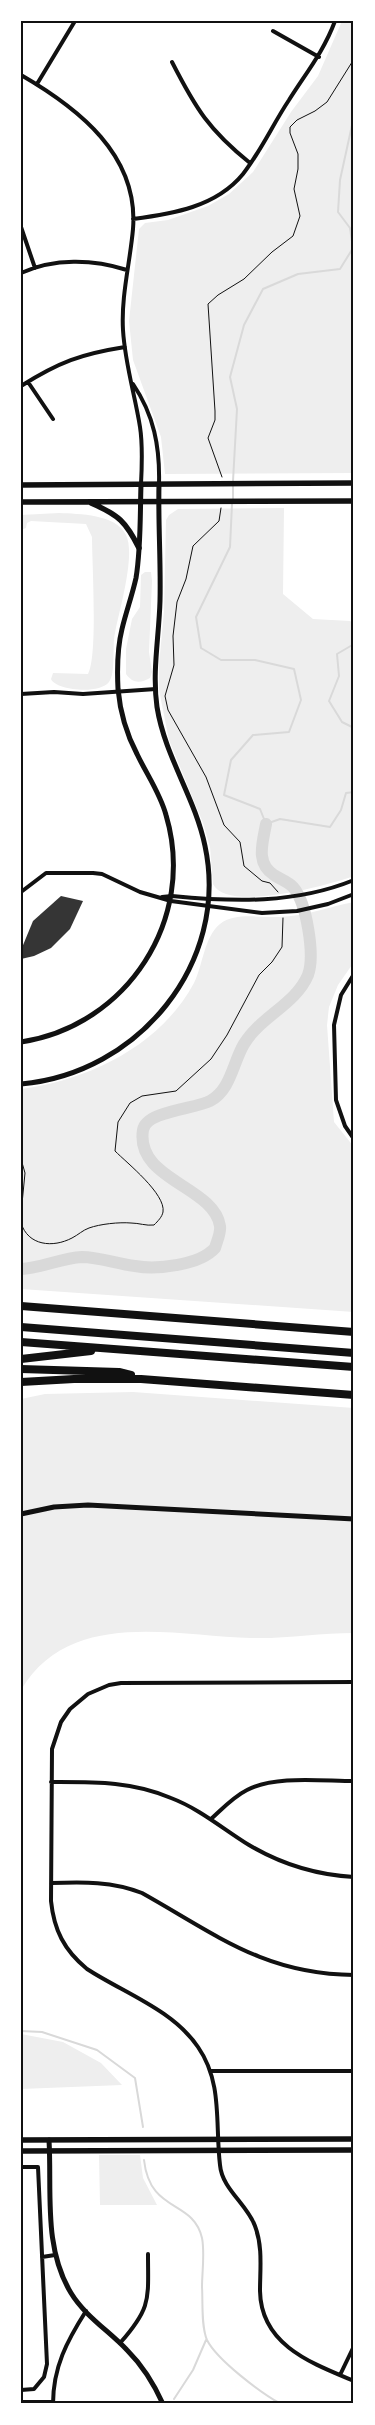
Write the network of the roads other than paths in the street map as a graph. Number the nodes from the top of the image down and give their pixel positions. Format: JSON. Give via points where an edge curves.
{"nodes":[{"id":1,"x":75,"y":21,"type":"edge"},
{"id":2,"x":335,"y":21,"type":"edge"},
{"id":3,"x":273,"y":31,"type":"dead end"},
{"id":4,"x":319,"y":57,"type":"junction"},
{"id":5,"x":172,"y":62,"type":"dead end"},
{"id":6,"x":21,"y":75,"type":"edge"},
{"id":7,"x":37,"y":84,"type":"junction"},
{"id":8,"x":250,"y":163,"type":"junction"},
{"id":9,"x":133,"y":219,"type":"junction"},
{"id":10,"x":21,"y":227,"type":"edge"},
{"id":11,"x":35,"y":268,"type":"junction"},
{"id":12,"x":127,"y":270,"type":"junction"},
{"id":13,"x":21,"y":273,"type":"edge"},
{"id":14,"x":125,"y":347,"type":"junction"},
{"id":15,"x":28,"y":382,"type":"junction"},
{"id":16,"x":133,"y":383,"type":"junction"},
{"id":17,"x":21,"y":386,"type":"edge"},
{"id":18,"x":53,"y":419,"type":"dead end"},
{"id":19,"x":354,"y":483,"type":"edge"},
{"id":20,"x":21,"y":484,"type":"edge"},
{"id":21,"x":142,"y":484,"type":"junction"},
{"id":22,"x":159,"y":484,"type":"junction"},
{"id":23,"x":354,"y":501,"type":"edge"},
{"id":24,"x":21,"y":502,"type":"edge"},
{"id":25,"x":89,"y":502,"type":"junction"},
{"id":26,"x":141,"y":502,"type":"junction"},
{"id":27,"x":159,"y":502,"type":"junction"},
{"id":28,"x":139,"y":548,"type":"junction"},
{"id":29,"x":156,"y":689,"type":"junction"},
{"id":30,"x":118,"y":692,"type":"junction"},
{"id":31,"x":21,"y":694,"type":"edge"},
{"id":32,"x":354,"y":880,"type":"edge"},
{"id":33,"x":21,"y":892,"type":"edge"},
{"id":34,"x":354,"y":894,"type":"edge"},
{"id":35,"x":171,"y":898,"type":"junction"},
{"id":36,"x":208,"y":902,"type":"junction"},
{"id":37,"x":354,"y":974,"type":"edge"},
{"id":38,"x":21,"y":1042,"type":"edge"},
{"id":39,"x":21,"y":1084,"type":"edge"},
{"id":40,"x":354,"y":1139,"type":"edge"},
{"id":41,"x":21,"y":1306,"type":"edge"},
{"id":42,"x":21,"y":1327,"type":"edge"},
{"id":43,"x":354,"y":1327,"type":"edge"},
{"id":44,"x":336,"y":1331,"type":"junction"},
{"id":45,"x":354,"y":1332,"type":"edge"},
{"id":46,"x":21,"y":1342,"type":"edge"},
{"id":47,"x":108,"y":1349,"type":"junction"},
{"id":48,"x":354,"y":1353,"type":"edge"},
{"id":49,"x":21,"y":1359,"type":"edge"},
{"id":50,"x":354,"y":1368,"type":"edge"},
{"id":51,"x":21,"y":1369,"type":"edge"},
{"id":52,"x":141,"y":1378,"type":"junction"},
{"id":53,"x":21,"y":1382,"type":"edge"},
{"id":54,"x":354,"y":1395,"type":"edge"},
{"id":55,"x":21,"y":1514,"type":"edge"},
{"id":56,"x":354,"y":1519,"type":"edge"},
{"id":57,"x":354,"y":1682,"type":"edge"},
{"id":58,"x":354,"y":1781,"type":"edge"},
{"id":59,"x":51,"y":1782,"type":"junction"},
{"id":60,"x":211,"y":1819,"type":"junction"},
{"id":61,"x":354,"y":1877,"type":"edge"},
{"id":62,"x":51,"y":1883,"type":"junction"},
{"id":63,"x":354,"y":1975,"type":"edge"},
{"id":64,"x":210,"y":2071,"type":"junction"},
{"id":65,"x":354,"y":2071,"type":"edge"},
{"id":66,"x":218,"y":2139,"type":"junction"},
{"id":67,"x":354,"y":2139,"type":"edge"},
{"id":68,"x":21,"y":2140,"type":"edge"},
{"id":69,"x":49,"y":2140,"type":"junction"},
{"id":70,"x":21,"y":2150,"type":"edge"},
{"id":71,"x":219,"y":2150,"type":"junction"},
{"id":72,"x":354,"y":2150,"type":"edge"},
{"id":73,"x":50,"y":2151,"type":"junction"},
{"id":74,"x":21,"y":2167,"type":"edge"},
{"id":75,"x":148,"y":2254,"type":"dead end"},
{"id":76,"x":55,"y":2255,"type":"junction"},
{"id":77,"x":42,"y":2257,"type":"junction"},
{"id":78,"x":86,"y":2311,"type":"junction"},
{"id":79,"x":120,"y":2343,"type":"junction"},
{"id":80,"x":354,"y":2346,"type":"edge"},
{"id":81,"x":340,"y":2375,"type":"junction"},
{"id":82,"x":354,"y":2381,"type":"edge"},
{"id":83,"x":21,"y":2390,"type":"edge"},
{"id":84,"x":21,"y":2402,"type":"edge"},
{"id":85,"x":53,"y":2403,"type":"edge"},
{"id":86,"x":163,"y":2404,"type":"edge"}],
"edges":[{"from":1,"to":7,"type":"street"},
{"from":2,"to":4,"type":"street"},
{"from":3,"to":4,"type":"street"},
{"from":4,"to":8,"type":"street"},
{"from":5,"to":8,"type":"street","via":[[203,118]]},
{"from":6,"to":7,"type":"street"},
{"from":7,"to":9,"type":"street","via":[[70,107],[103,138],[122,171]]},
{"from":8,"to":9,"type":"street","via":[[236,181],[208,200],[167,214]]},
{"from":9,"to":12,"type":"street"},
{"from":10,"to":11,"type":"street"},
{"from":11,"to":12,"type":"street","via":[[71,262]]},
{"from":11,"to":13,"type":"street"},
{"from":12,"to":14,"type":"street","via":[[123,308]]},
{"from":14,"to":15,"type":"street","via":[[69,359]]},
{"from":14,"to":16,"type":"street"},
{"from":15,"to":17,"type":"street"},
{"from":15,"to":18,"type":"street"},
{"from":16,"to":21,"type":"street","via":[[132,393],[142,440]]},
{"from":16,"to":22,"type":"street","via":[[155,430]]},
{"from":19,"to":22,"type":"main road"},
{"from":20,"to":21,"type":"main road"},
{"from":21,"to":22,"type":"main road"},
{"from":21,"to":26,"type":"street"},
{"from":22,"to":27,"type":"street"},
{"from":23,"to":27,"type":"main road"},
{"from":24,"to":25,"type":"main road"},
{"from":25,"to":26,"type":"main road"},
{"from":25,"to":28,"type":"main road","via":[[121,519]]},
{"from":26,"to":27,"type":"main road"},
{"from":26,"to":28,"type":"street"},
{"from":27,"to":29,"type":"street","via":[[160,600],[155,653]]},
{"from":28,"to":30,"type":"street","via":[[133,592],[120,640]]},
{"from":29,"to":30,"type":"street"},
{"from":29,"to":36,"type":"street","via":[[165,741],[202,832],[208,863]]},
{"from":30,"to":31,"type":"street"},
{"from":30,"to":35,"type":"street","via":[[131,742],[167,816],[173,851]]},
{"from":32,"to":36,"type":"street","via":[[300,896]]},
{"from":33,"to":35,"type":"street","via":[[46,873],[93,873],[140,892]]},
{"from":34,"to":36,"type":"street","via":[[297,911],[271,913],[249,913]]},
{"from":35,"to":36,"type":"street"},
{"from":35,"to":38,"type":"street","via":[[152,951],[121,993],[85,1020],[54,1034]]},
{"from":36,"to":39,"type":"street","via":[[201,941],[190,970],[156,1020],[130,1043],[99,1062],[65,1075]]},
{"from":37,"to":40,"type":"street","via":[[341,995],[335,1015],[336,1100],[345,1126]]},
{"from":41,"to":44,"type":"highway"},
{"from":42,"to":48,"type":"highway"},
{"from":43,"to":44,"type":"highway"},
{"from":44,"to":45,"type":"highway"},
{"from":46,"to":47,"type":"highway"},
{"from":47,"to":49,"type":"highway"},
{"from":47,"to":50,"type":"highway"},
{"from":51,"to":52,"type":"highway","via":[[119,1372]]},
{"from":52,"to":53,"type":"highway"},
{"from":52,"to":54,"type":"highway"},
{"from":55,"to":56,"type":"street","via":[[54,1506],[88,1505]]},
{"from":57,"to":59,"type":"street","via":[[121,1683],[100,1688],[77,1702],[61,1722],[52,1749]]},
{"from":58,"to":60,"type":"street","via":[[260,1784],[242,1792]]},
{"from":59,"to":60,"type":"street","via":[[132,1785],[172,1798]]},
{"from":59,"to":62,"type":"street"},
{"from":60,"to":61,"type":"street","via":[[248,1845],[282,1862],[323,1874]]},
{"from":62,"to":63,"type":"street","via":[[94,1882],[128,1888],[268,1962],[310,1972]]},
{"from":62,"to":64,"type":"street","via":[[56,1930],[67,1950],[92,1972],[174,2021],[198,2046]]},
{"from":64,"to":65,"type":"street"},
{"from":64,"to":66,"type":"street","via":[[217,2102]]},
{"from":66,"to":67,"type":"main road"},
{"from":66,"to":69,"type":"main road"},
{"from":66,"to":71,"type":"street"},
{"from":68,"to":69,"type":"main road"},
{"from":69,"to":73,"type":"street"},
{"from":70,"to":73,"type":"main road"},
{"from":71,"to":72,"type":"main road"},
{"from":71,"to":73,"type":"main road"},
{"from":71,"to":81,"type":"street","via":[[223,2177],[248,2211],[258,2237],[261,2300],[269,2327],[288,2349]]},
{"from":73,"to":76,"type":"street"},
{"from":74,"to":77,"type":"street","via":[[38,2167]]},
{"from":75,"to":79,"type":"street","via":[[150,2282],[146,2306]]},
{"from":76,"to":77,"type":"street"},
{"from":76,"to":78,"type":"street","via":[[71,2292]]},
{"from":77,"to":83,"type":"street","via":[[47,2364],[44,2377],[34,2389]]},
{"from":78,"to":79,"type":"street"},
{"from":78,"to":85,"type":"street","via":[[62,2353],[56,2370]]},
{"from":79,"to":86,"type":"street","via":[[141,2366]]},
{"from":80,"to":81,"type":"street"},
{"from":81,"to":82,"type":"street"},
{"from":84,"to":85,"type":"street"}]}
